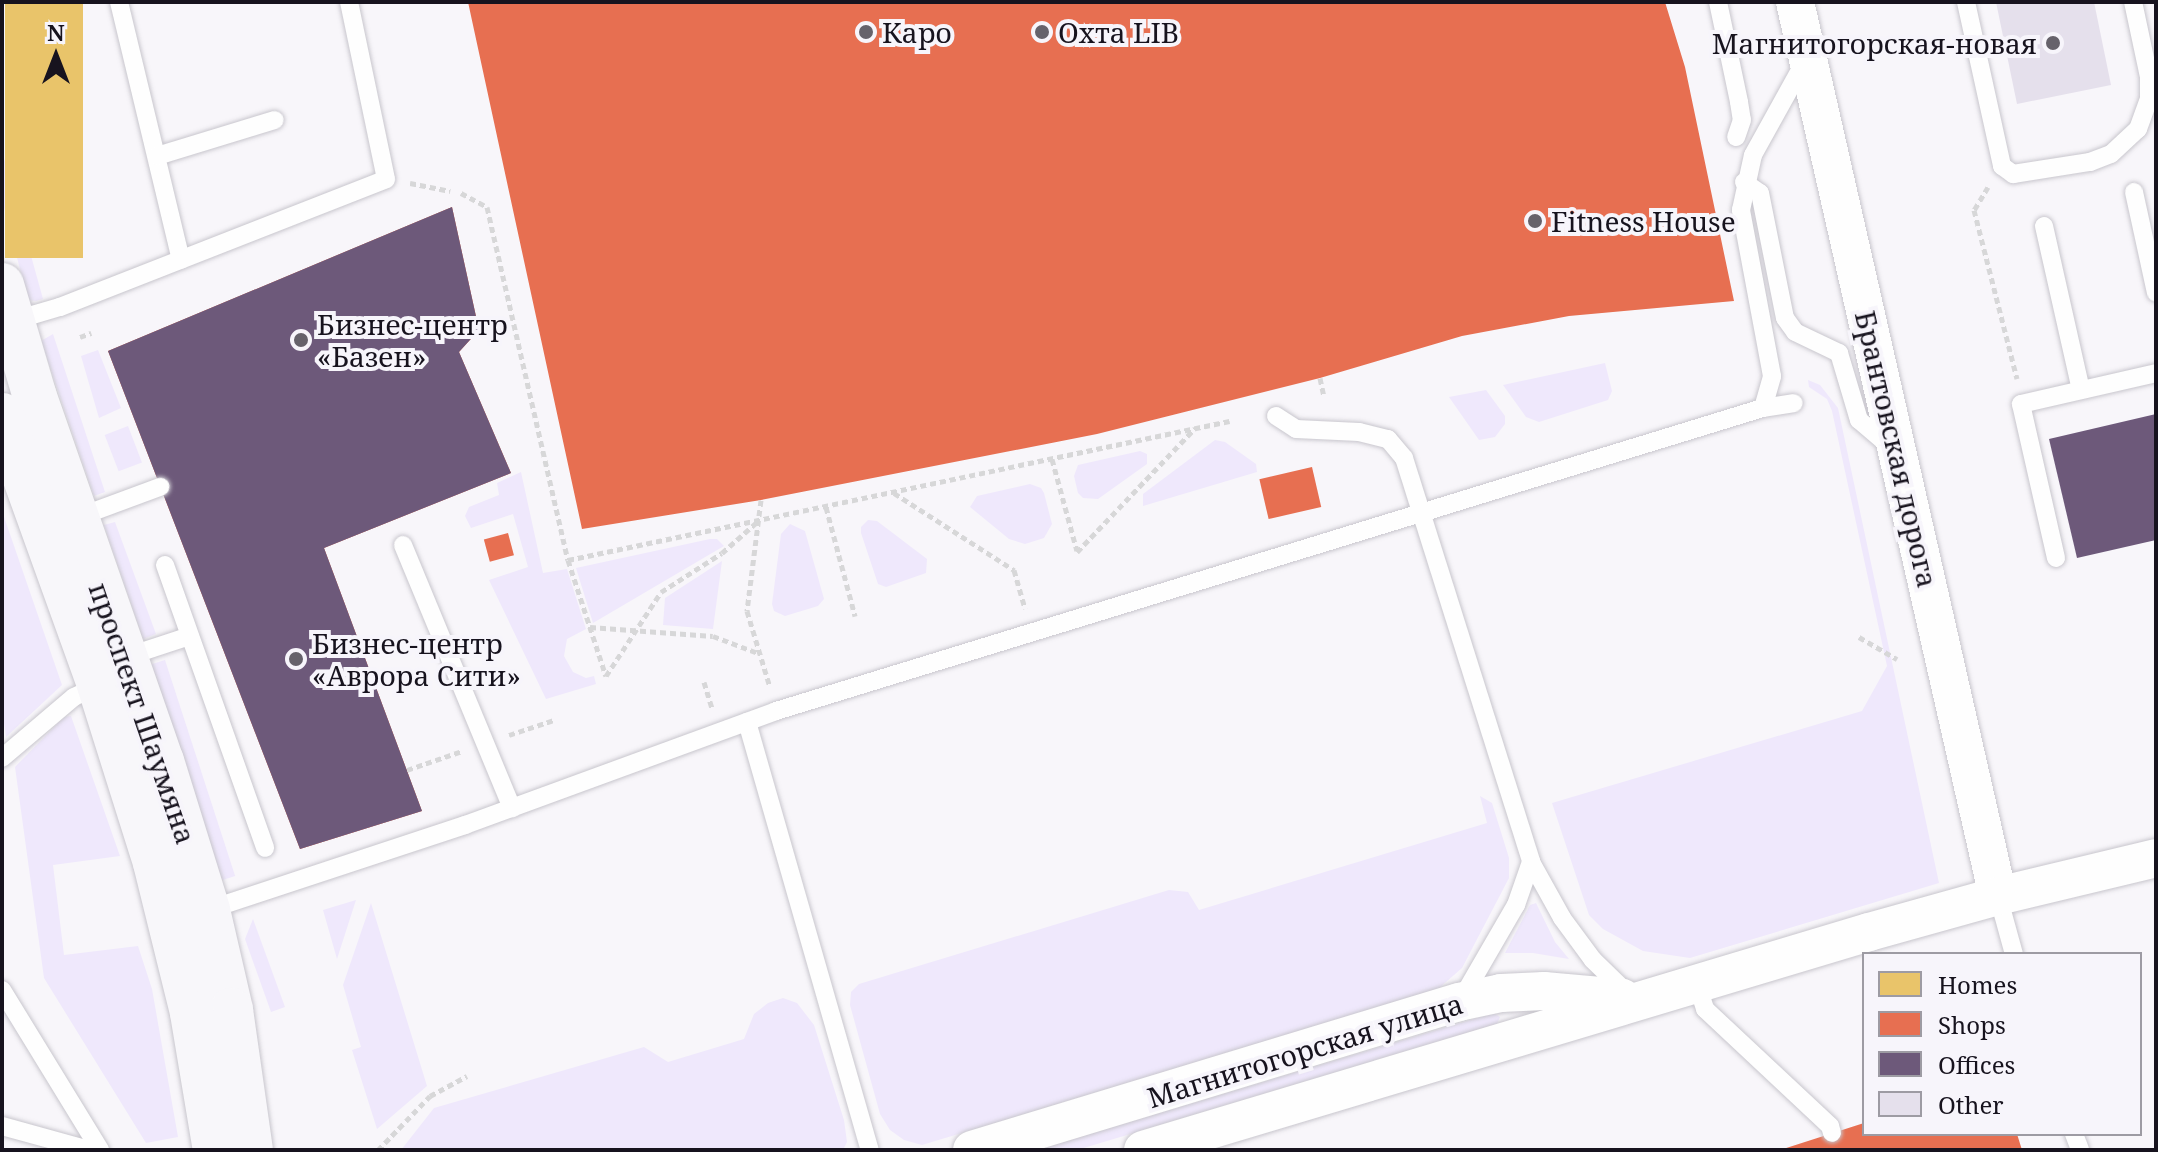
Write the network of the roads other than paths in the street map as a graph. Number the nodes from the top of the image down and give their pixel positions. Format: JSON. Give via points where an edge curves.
{"nodes":[{"id":1,"x":119,"y":2,"type":"edge"},
{"id":2,"x":349,"y":2,"type":"edge"},
{"id":3,"x":1718,"y":2,"type":"edge"},
{"id":4,"x":1795,"y":2,"type":"edge"},
{"id":5,"x":1966,"y":2,"type":"edge"},
{"id":6,"x":2133,"y":2,"type":"edge"},
{"id":7,"x":1807,"y":59,"type":"junction"},
{"id":8,"x":275,"y":120,"type":"dead end"},
{"id":9,"x":1736,"y":137,"type":"dead end"},
{"id":10,"x":157,"y":156,"type":"junction"},
{"id":11,"x":1744,"y":182,"type":"junction"},
{"id":12,"x":2134,"y":192,"type":"dead end"},
{"id":13,"x":2044,"y":226,"type":"dead end"},
{"id":14,"x":181,"y":260,"type":"junction"},
{"id":15,"x":2156,"y":293,"type":"edge"},
{"id":16,"x":7,"y":303,"type":"edge"},
{"id":17,"x":2156,"y":373,"type":"edge"},
{"id":18,"x":2081,"y":390,"type":"junction"},
{"id":19,"x":1794,"y":403,"type":"dead end"},
{"id":20,"x":1763,"y":408,"type":"junction"},
{"id":21,"x":2,"y":415,"type":"edge"},
{"id":22,"x":1276,"y":416,"type":"dead end"},
{"id":23,"x":1899,"y":453,"type":"junction"},
{"id":24,"x":160,"y":487,"type":"dead end"},
{"id":25,"x":1423,"y":513,"type":"junction"},
{"id":26,"x":76,"y":518,"type":"junction"},
{"id":27,"x":403,"y":545,"type":"dead end"},
{"id":28,"x":2056,"y":558,"type":"dead end"},
{"id":29,"x":165,"y":565,"type":"dead end"},
{"id":30,"x":190,"y":636,"type":"junction"},
{"id":31,"x":112,"y":671,"type":"junction"},
{"id":32,"x":747,"y":722,"type":"junction"},
{"id":33,"x":2,"y":758,"type":"edge"},
{"id":34,"x":512,"y":808,"type":"junction"},
{"id":35,"x":265,"y":848,"type":"dead end"},
{"id":36,"x":2156,"y":858,"type":"edge"},
{"id":37,"x":1531,"y":862,"type":"junction"},
{"id":38,"x":1998,"y":896,"type":"junction"},
{"id":39,"x":208,"y":910,"type":"junction"},
{"id":40,"x":1873,"y":943,"type":"edge"},
{"id":41,"x":2013,"y":952,"type":"edge"},
{"id":42,"x":1697,"y":984,"type":"junction"},
{"id":43,"x":2,"y":990,"type":"edge"},
{"id":44,"x":1639,"y":999,"type":"junction"},
{"id":45,"x":1459,"y":1002,"type":"junction"},
{"id":46,"x":2,"y":1126,"type":"edge"},
{"id":47,"x":1832,"y":1133,"type":"dead end"},
{"id":48,"x":89,"y":1150,"type":"edge"},
{"id":49,"x":100,"y":1150,"type":"edge"},
{"id":50,"x":215,"y":1150,"type":"edge"},
{"id":51,"x":251,"y":1150,"type":"edge"},
{"id":52,"x":870,"y":1150,"type":"edge"},
{"id":53,"x":972,"y":1150,"type":"edge"},
{"id":54,"x":1143,"y":1150,"type":"edge"}],
"edges":[{"from":1,"to":10,"type":"lane"},
{"from":2,"to":14,"type":"lane","via":[[386,179]]},
{"from":3,"to":9,"type":"lane","via":[[1742,120]]},
{"from":4,"to":7,"type":"street","name":"Брантовская дорога"},
{"from":5,"to":6,"type":"lane","via":[[2002,166],[2013,174],[2090,162],[2111,154],[2138,129],[2149,99],[2149,77]]},
{"from":7,"to":11,"type":"lane","via":[[1753,155]]},
{"from":7,"to":23,"type":"street","name":"Брантовская дорога"},
{"from":8,"to":10,"type":"lane"},
{"from":10,"to":14,"type":"lane"},
{"from":11,"to":20,"type":"lane","via":[[1741,210],[1772,376]]},
{"from":11,"to":23,"type":"lane","via":[[1760,193],[1785,318],[1795,332],[1839,353],[1859,420]]},
{"from":12,"to":15,"type":"lane"},
{"from":13,"to":18,"type":"lane"},
{"from":14,"to":16,"type":"lane","via":[[60,307]]},
{"from":16,"to":26,"type":"street","name":"проспект Шаумяна"},
{"from":17,"to":18,"type":"lane"},
{"from":18,"to":28,"type":"lane","via":[[2021,404]]},
{"from":19,"to":20,"type":"lane"},
{"from":20,"to":25,"type":"lane"},
{"from":21,"to":31,"type":"street","name":"проспект Шаумяна"},
{"from":22,"to":25,"type":"lane","via":[[1296,429],[1388,439],[1404,458]]},
{"from":23,"to":38,"type":"street","name":"Брантовская дорога"},
{"from":24,"to":26,"type":"lane"},
{"from":25,"to":32,"type":"lane"},
{"from":25,"to":37,"type":"lane"},
{"from":26,"to":31,"type":"street","name":"проспект Шаумяна"},
{"from":27,"to":34,"type":"lane"},
{"from":29,"to":30,"type":"lane"},
{"from":30,"to":31,"type":"lane"},
{"from":30,"to":35,"type":"lane"},
{"from":31,"to":33,"type":"lane"},
{"from":31,"to":39,"type":"street","name":"проспект Шаумяна"},
{"from":31,"to":50,"type":"street","name":"проспект Шаумяна","via":[[192,1013]]},
{"from":32,"to":34,"type":"lane"},
{"from":32,"to":52,"type":"lane"},
{"from":34,"to":39,"type":"lane"},
{"from":36,"to":38,"type":"street","name":"Магнитогорская улица"},
{"from":37,"to":44,"type":"lane","via":[[1593,960]]},
{"from":37,"to":45,"type":"lane","via":[[1516,905]]},
{"from":38,"to":40,"type":"street","name":"Магнитогорская улица"},
{"from":38,"to":41,"type":"lane"},
{"from":39,"to":51,"type":"street","name":"проспект Шаумяна","via":[[231,1010]]},
{"from":40,"to":42,"type":"street","name":"Магнитогорская улица"},
{"from":42,"to":44,"type":"street","name":"Магнитогорская улица"},
{"from":42,"to":47,"type":"lane","via":[[1705,1009]]},
{"from":43,"to":49,"type":"lane"},
{"from":44,"to":45,"type":"street","name":"Магнитогорская улица","via":[[1544,991]]},
{"from":44,"to":54,"type":"street","name":"Магнитогорская улица"},
{"from":45,"to":53,"type":"street","name":"Магнитогорская улица"},
{"from":46,"to":48,"type":"lane"}]}
